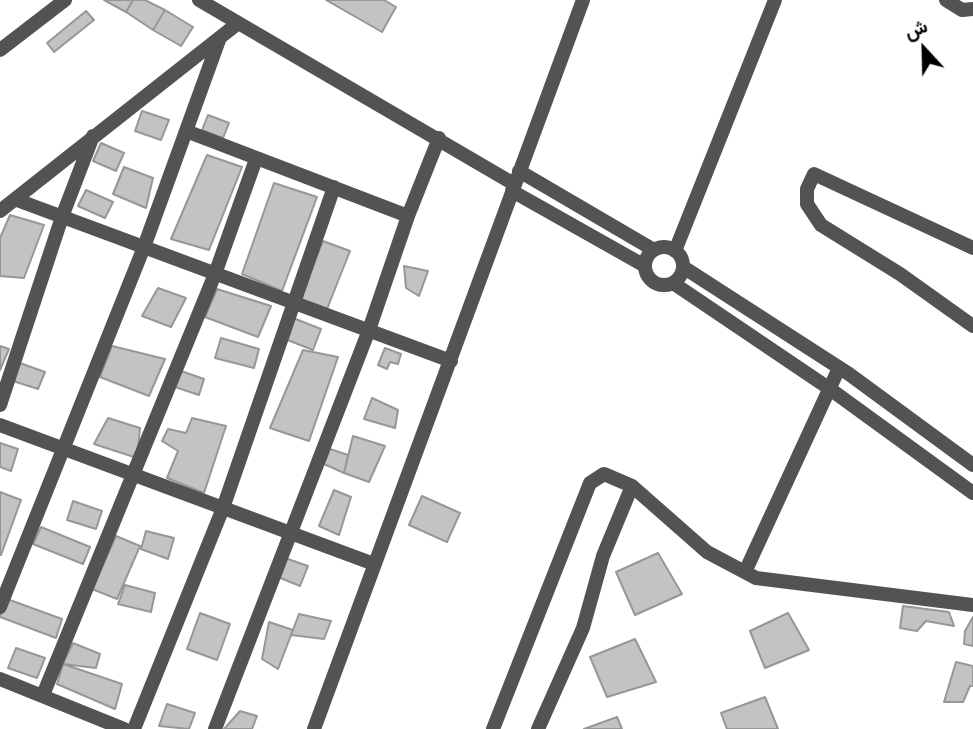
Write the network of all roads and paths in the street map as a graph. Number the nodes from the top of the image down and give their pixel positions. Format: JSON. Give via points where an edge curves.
{"nodes":[{"id":1,"x":65,"y":0,"type":"edge"},
{"id":2,"x":199,"y":0,"type":"edge"},
{"id":3,"x":583,"y":0,"type":"edge"},
{"id":4,"x":775,"y":0,"type":"edge"},
{"id":5,"x":946,"y":0,"type":"edge"},
{"id":6,"x":973,"y":9,"type":"edge"},
{"id":7,"x":237,"y":24,"type":"junction"},
{"id":8,"x":219,"y":40,"type":"junction"},
{"id":9,"x":0,"y":50,"type":"edge"},
{"id":10,"x":186,"y":131,"type":"junction"},
{"id":11,"x":94,"y":135,"type":"junction"},
{"id":12,"x":439,"y":138,"type":"junction"},
{"id":13,"x":256,"y":159,"type":"junction"},
{"id":14,"x":515,"y":182,"type":"junction"},
{"id":15,"x":334,"y":187,"type":"junction"},
{"id":16,"x":17,"y":200,"type":"junction"},
{"id":17,"x":0,"y":211,"type":"edge"},
{"id":18,"x":408,"y":216,"type":"junction"},
{"id":19,"x":62,"y":217,"type":"junction"},
{"id":20,"x":144,"y":247,"type":"junction"},
{"id":21,"x":973,"y":248,"type":"edge"},
{"id":22,"x":654,"y":250,"type":"junction"},
{"id":23,"x":675,"y":251,"type":"junction"},
{"id":24,"x":645,"y":266,"type":"junction"},
{"id":25,"x":683,"y":267,"type":"junction"},
{"id":26,"x":215,"y":274,"type":"junction"},
{"id":27,"x":673,"y":283,"type":"junction"},
{"id":28,"x":294,"y":303,"type":"junction"},
{"id":29,"x":973,"y":326,"type":"edge"},
{"id":30,"x":369,"y":330,"type":"junction"},
{"id":31,"x":451,"y":361,"type":"junction"},
{"id":32,"x":839,"y":368,"type":"junction"},
{"id":33,"x":830,"y":388,"type":"junction"},
{"id":34,"x":0,"y":405,"type":"edge"},
{"id":35,"x":0,"y":425,"type":"edge"},
{"id":36,"x":64,"y":449,"type":"junction"},
{"id":37,"x":973,"y":465,"type":"edge"},
{"id":38,"x":134,"y":477,"type":"junction"},
{"id":39,"x":632,"y":486,"type":"junction"},
{"id":40,"x":973,"y":493,"type":"edge"},
{"id":41,"x":223,"y":508,"type":"junction"},
{"id":42,"x":290,"y":533,"type":"junction"},
{"id":43,"x":374,"y":564,"type":"junction"},
{"id":44,"x":745,"y":572,"type":"junction"},
{"id":45,"x":973,"y":605,"type":"edge"},
{"id":46,"x":0,"y":607,"type":"edge"},
{"id":47,"x":0,"y":680,"type":"edge"},
{"id":48,"x":43,"y":695,"type":"junction"},
{"id":49,"x":124,"y":729,"type":"edge"},
{"id":50,"x":134,"y":729,"type":"edge"},
{"id":51,"x":215,"y":729,"type":"edge"},
{"id":52,"x":314,"y":729,"type":"edge"},
{"id":53,"x":493,"y":729,"type":"edge"},
{"id":54,"x":538,"y":729,"type":"edge"}],
"edges":[{"from":1,"to":9,"type":"street"},
{"from":2,"to":7,"type":"street"},
{"from":3,"to":14,"type":"street"},
{"from":4,"to":23,"type":"street"},
{"from":5,"to":6,"type":"street"},
{"from":7,"to":8,"type":"street"},
{"from":7,"to":12,"type":"street"},
{"from":8,"to":10,"type":"street"},
{"from":8,"to":11,"type":"street"},
{"from":10,"to":13,"type":"street"},
{"from":10,"to":20,"type":"street"},
{"from":11,"to":16,"type":"street"},
{"from":11,"to":19,"type":"street"},
{"from":12,"to":14,"type":"street"},
{"from":12,"to":18,"type":"street"},
{"from":13,"to":15,"type":"street"},
{"from":13,"to":26,"type":"street"},
{"from":14,"to":22,"type":"street"},
{"from":14,"to":24,"type":"street"},
{"from":14,"to":31,"type":"street"},
{"from":15,"to":18,"type":"street"},
{"from":15,"to":28,"type":"street"},
{"from":16,"to":17,"type":"street"},
{"from":16,"to":19,"type":"street"},
{"from":18,"to":30,"type":"street"},
{"from":19,"to":20,"type":"street"},
{"from":19,"to":34,"type":"street"},
{"from":20,"to":26,"type":"street"},
{"from":20,"to":36,"type":"street"},
{"from":21,"to":29,"type":"street","via":[[814,174],[807,190],[807,204],[821,225]]},
{"from":22,"to":23,"type":"street"},
{"from":22,"to":24,"type":"street"},
{"from":23,"to":25,"type":"street"},
{"from":24,"to":27,"type":"street","via":[[654,283]]},
{"from":25,"to":27,"type":"street"},
{"from":25,"to":32,"type":"street"},
{"from":26,"to":28,"type":"street"},
{"from":26,"to":38,"type":"street"},
{"from":27,"to":33,"type":"street"},
{"from":28,"to":30,"type":"street"},
{"from":28,"to":41,"type":"street"},
{"from":30,"to":31,"type":"street"},
{"from":30,"to":42,"type":"street"},
{"from":31,"to":43,"type":"street"},
{"from":32,"to":33,"type":"street"},
{"from":32,"to":37,"type":"street"},
{"from":33,"to":40,"type":"street"},
{"from":33,"to":44,"type":"street"},
{"from":35,"to":36,"type":"street"},
{"from":36,"to":38,"type":"street"},
{"from":36,"to":46,"type":"street"},
{"from":38,"to":41,"type":"street"},
{"from":38,"to":48,"type":"street"},
{"from":39,"to":44,"type":"street","via":[[707,552]]},
{"from":39,"to":53,"type":"street","via":[[604,474],[590,483]]},
{"from":39,"to":54,"type":"street","via":[[603,556],[583,628]]},
{"from":41,"to":42,"type":"street"},
{"from":41,"to":50,"type":"street"},
{"from":42,"to":43,"type":"street"},
{"from":42,"to":51,"type":"street"},
{"from":43,"to":52,"type":"street"},
{"from":44,"to":45,"type":"street","via":[[771,581]]},
{"from":47,"to":48,"type":"street"},
{"from":48,"to":49,"type":"street"}]}
